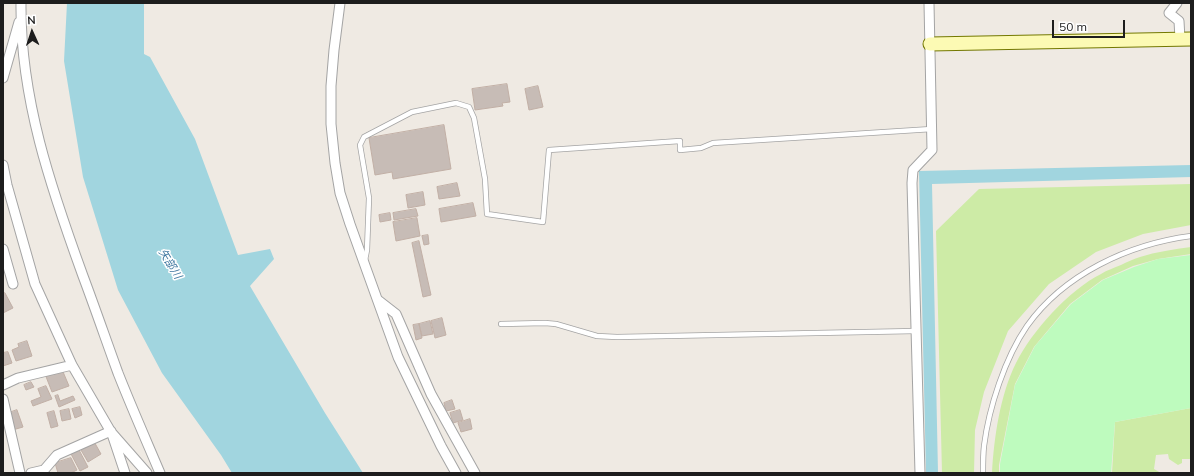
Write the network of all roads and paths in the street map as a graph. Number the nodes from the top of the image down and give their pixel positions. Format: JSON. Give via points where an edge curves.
{"nodes":[{"id":1,"x":21,"y":3,"type":"edge"},
{"id":2,"x":340,"y":3,"type":"edge"},
{"id":3,"x":929,"y":3,"type":"edge"},
{"id":4,"x":1177,"y":3,"type":"edge"},
{"id":5,"x":21,"y":15,"type":"junction"},
{"id":6,"x":1186,"y":39,"type":"edge"},
{"id":7,"x":930,"y":44,"type":"junction"},
{"id":8,"x":3,"y":78,"type":"edge"},
{"id":9,"x":932,"y":129,"type":"junction"},
{"id":10,"x":3,"y":165,"type":"edge"},
{"id":11,"x":1191,"y":236,"type":"edge"},
{"id":12,"x":3,"y":249,"type":"edge"},
{"id":13,"x":364,"y":263,"type":"junction"},
{"id":14,"x":13,"y":284,"type":"dead end"},
{"id":15,"x":377,"y":299,"type":"junction"},
{"id":16,"x":501,"y":324,"type":"dead end"},
{"id":17,"x":916,"y":331,"type":"junction"},
{"id":18,"x":72,"y":365,"type":"junction"},
{"id":19,"x":3,"y":385,"type":"edge"},
{"id":20,"x":3,"y":399,"type":"edge"},
{"id":21,"x":110,"y":431,"type":"junction"},
{"id":22,"x":20,"y":473,"type":"edge"},
{"id":23,"x":31,"y":473,"type":"edge"},
{"id":24,"x":125,"y":473,"type":"edge"},
{"id":25,"x":147,"y":473,"type":"edge"},
{"id":26,"x":160,"y":473,"type":"edge"},
{"id":27,"x":456,"y":473,"type":"edge"},
{"id":28,"x":475,"y":473,"type":"edge"},
{"id":29,"x":920,"y":473,"type":"edge"},
{"id":30,"x":983,"y":473,"type":"edge"}],
"edges":[{"from":1,"to":5,"type":"street"},
{"from":2,"to":13,"type":"street","via":[[331,86],[332,132],[340,193]]},
{"from":3,"to":7,"type":"street"},
{"from":4,"to":6,"type":"street","via":[[1169,13],[1179,21]]},
{"from":5,"to":8,"type":"street"},
{"from":5,"to":26,"type":"street","via":[[30,102],[50,182],[118,373]]},
{"from":6,"to":7,"type":"street"},
{"from":7,"to":9,"type":"street"},
{"from":9,"to":13,"type":"lane","via":[[713,143],[701,148],[680,150],[680,141],[549,150],[543,222],[487,214],[484,171],[474,118],[469,107],[456,103],[412,112],[364,137],[360,145],[369,198]]},
{"from":9,"to":17,"type":"street","via":[[932,150],[913,170]]},
{"from":10,"to":18,"type":"street","via":[[35,284]]},
{"from":11,"to":30,"type":"lane","via":[[1133,250],[1093,267],[1056,293],[1027,326],[1006,365],[995,398],[984,446]]},
{"from":12,"to":14,"type":"street"},
{"from":13,"to":15,"type":"street"},
{"from":15,"to":27,"type":"street","via":[[398,357]]},
{"from":15,"to":28,"type":"street","via":[[396,314],[431,394]]},
{"from":16,"to":17,"type":"lane","via":[[551,324],[597,336],[617,337]]},
{"from":17,"to":29,"type":"street"},
{"from":18,"to":19,"type":"street","via":[[18,378]]},
{"from":18,"to":21,"type":"street"},
{"from":20,"to":22,"type":"street"},
{"from":21,"to":23,"type":"street","via":[[57,455],[44,470]]},
{"from":21,"to":24,"type":"street"},
{"from":21,"to":25,"type":"street"}]}
